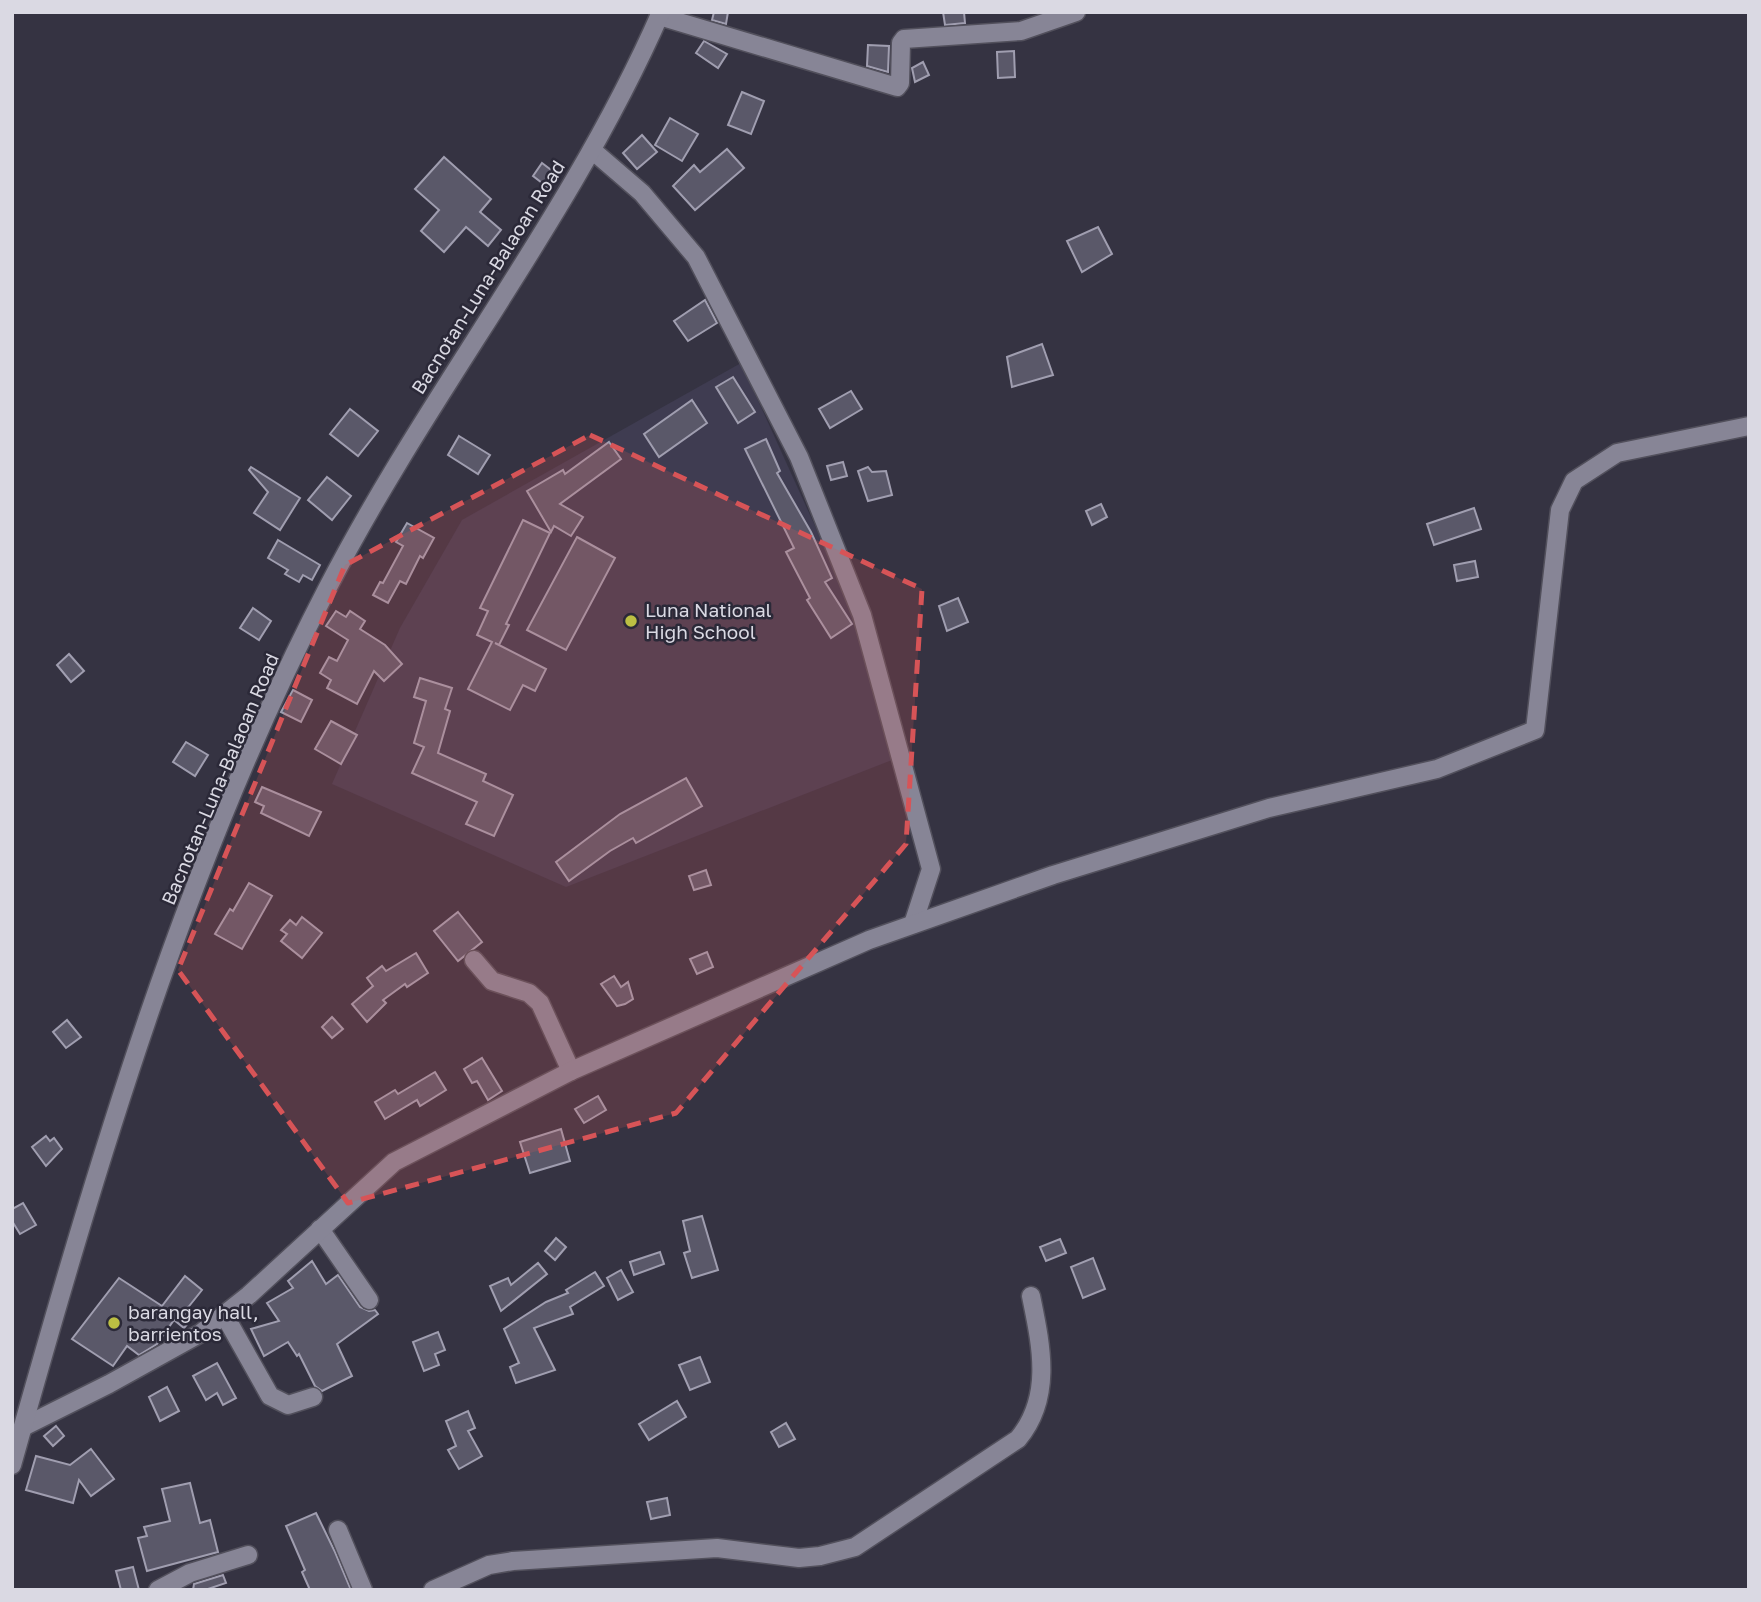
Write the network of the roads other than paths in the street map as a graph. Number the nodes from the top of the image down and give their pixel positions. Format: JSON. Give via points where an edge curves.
{"nodes":[{"id":1,"x":1076,"y":12,"type":"edge"},
{"id":2,"x":660,"y":14,"type":"edge"},
{"id":3,"x":592,"y":150,"type":"junction"},
{"id":4,"x":1749,"y":426,"type":"edge"},
{"id":5,"x":913,"y":924,"type":"junction"},
{"id":6,"x":474,"y":960,"type":"dead end"},
{"id":7,"x":571,"y":1071,"type":"junction"},
{"id":8,"x":320,"y":1229,"type":"junction"},
{"id":9,"x":1031,"y":1296,"type":"dead end"},
{"id":10,"x":369,"y":1300,"type":"dead end"},
{"id":11,"x":225,"y":1316,"type":"junction"},
{"id":12,"x":313,"y":1397,"type":"dead end"},
{"id":13,"x":23,"y":1427,"type":"junction"},
{"id":14,"x":12,"y":1465,"type":"edge"},
{"id":15,"x":338,"y":1530,"type":"dead end"},
{"id":16,"x":248,"y":1555,"type":"dead end"},
{"id":17,"x":158,"y":1590,"type":"edge"},
{"id":18,"x":363,"y":1590,"type":"edge"},
{"id":19,"x":433,"y":1590,"type":"edge"}],
"edges":[{"from":1,"to":2,"type":"street","via":[[1021,31],[904,39],[897,87]]},
{"from":2,"to":3,"type":"street","name":"Bacnotan-Luna-Balaoan Road","via":[[627,88]]},
{"from":3,"to":5,"type":"street","via":[[642,193],[696,257],[799,457],[862,615],[931,869]]},
{"from":3,"to":13,"type":"street","name":"Bacnotan-Luna-Balaoan Road","via":[[328,585],[272,700],[151,1006]]},
{"from":4,"to":5,"type":"street","via":[[1617,453],[1574,481],[1560,510],[1535,730],[1437,769],[1269,808]]},
{"from":5,"to":7,"type":"street"},
{"from":6,"to":7,"type":"street","via":[[492,981],[535,997]]},
{"from":7,"to":8,"type":"street","via":[[394,1162]]},
{"from":8,"to":10,"type":"street"},
{"from":8,"to":11,"type":"street"},
{"from":9,"to":19,"type":"street","via":[[1042,1348],[1041,1388],[1027,1428],[1018,1439],[855,1547],[799,1558],[717,1548],[513,1561],[489,1565]]},
{"from":11,"to":12,"type":"street","via":[[270,1396],[288,1405]]},
{"from":11,"to":13,"type":"street","via":[[109,1384]]},
{"from":13,"to":14,"type":"street","name":"Bacnotan-Luna-Balaoan Road"},
{"from":15,"to":18,"type":"street"},
{"from":16,"to":17,"type":"street","via":[[190,1573]]}]}
